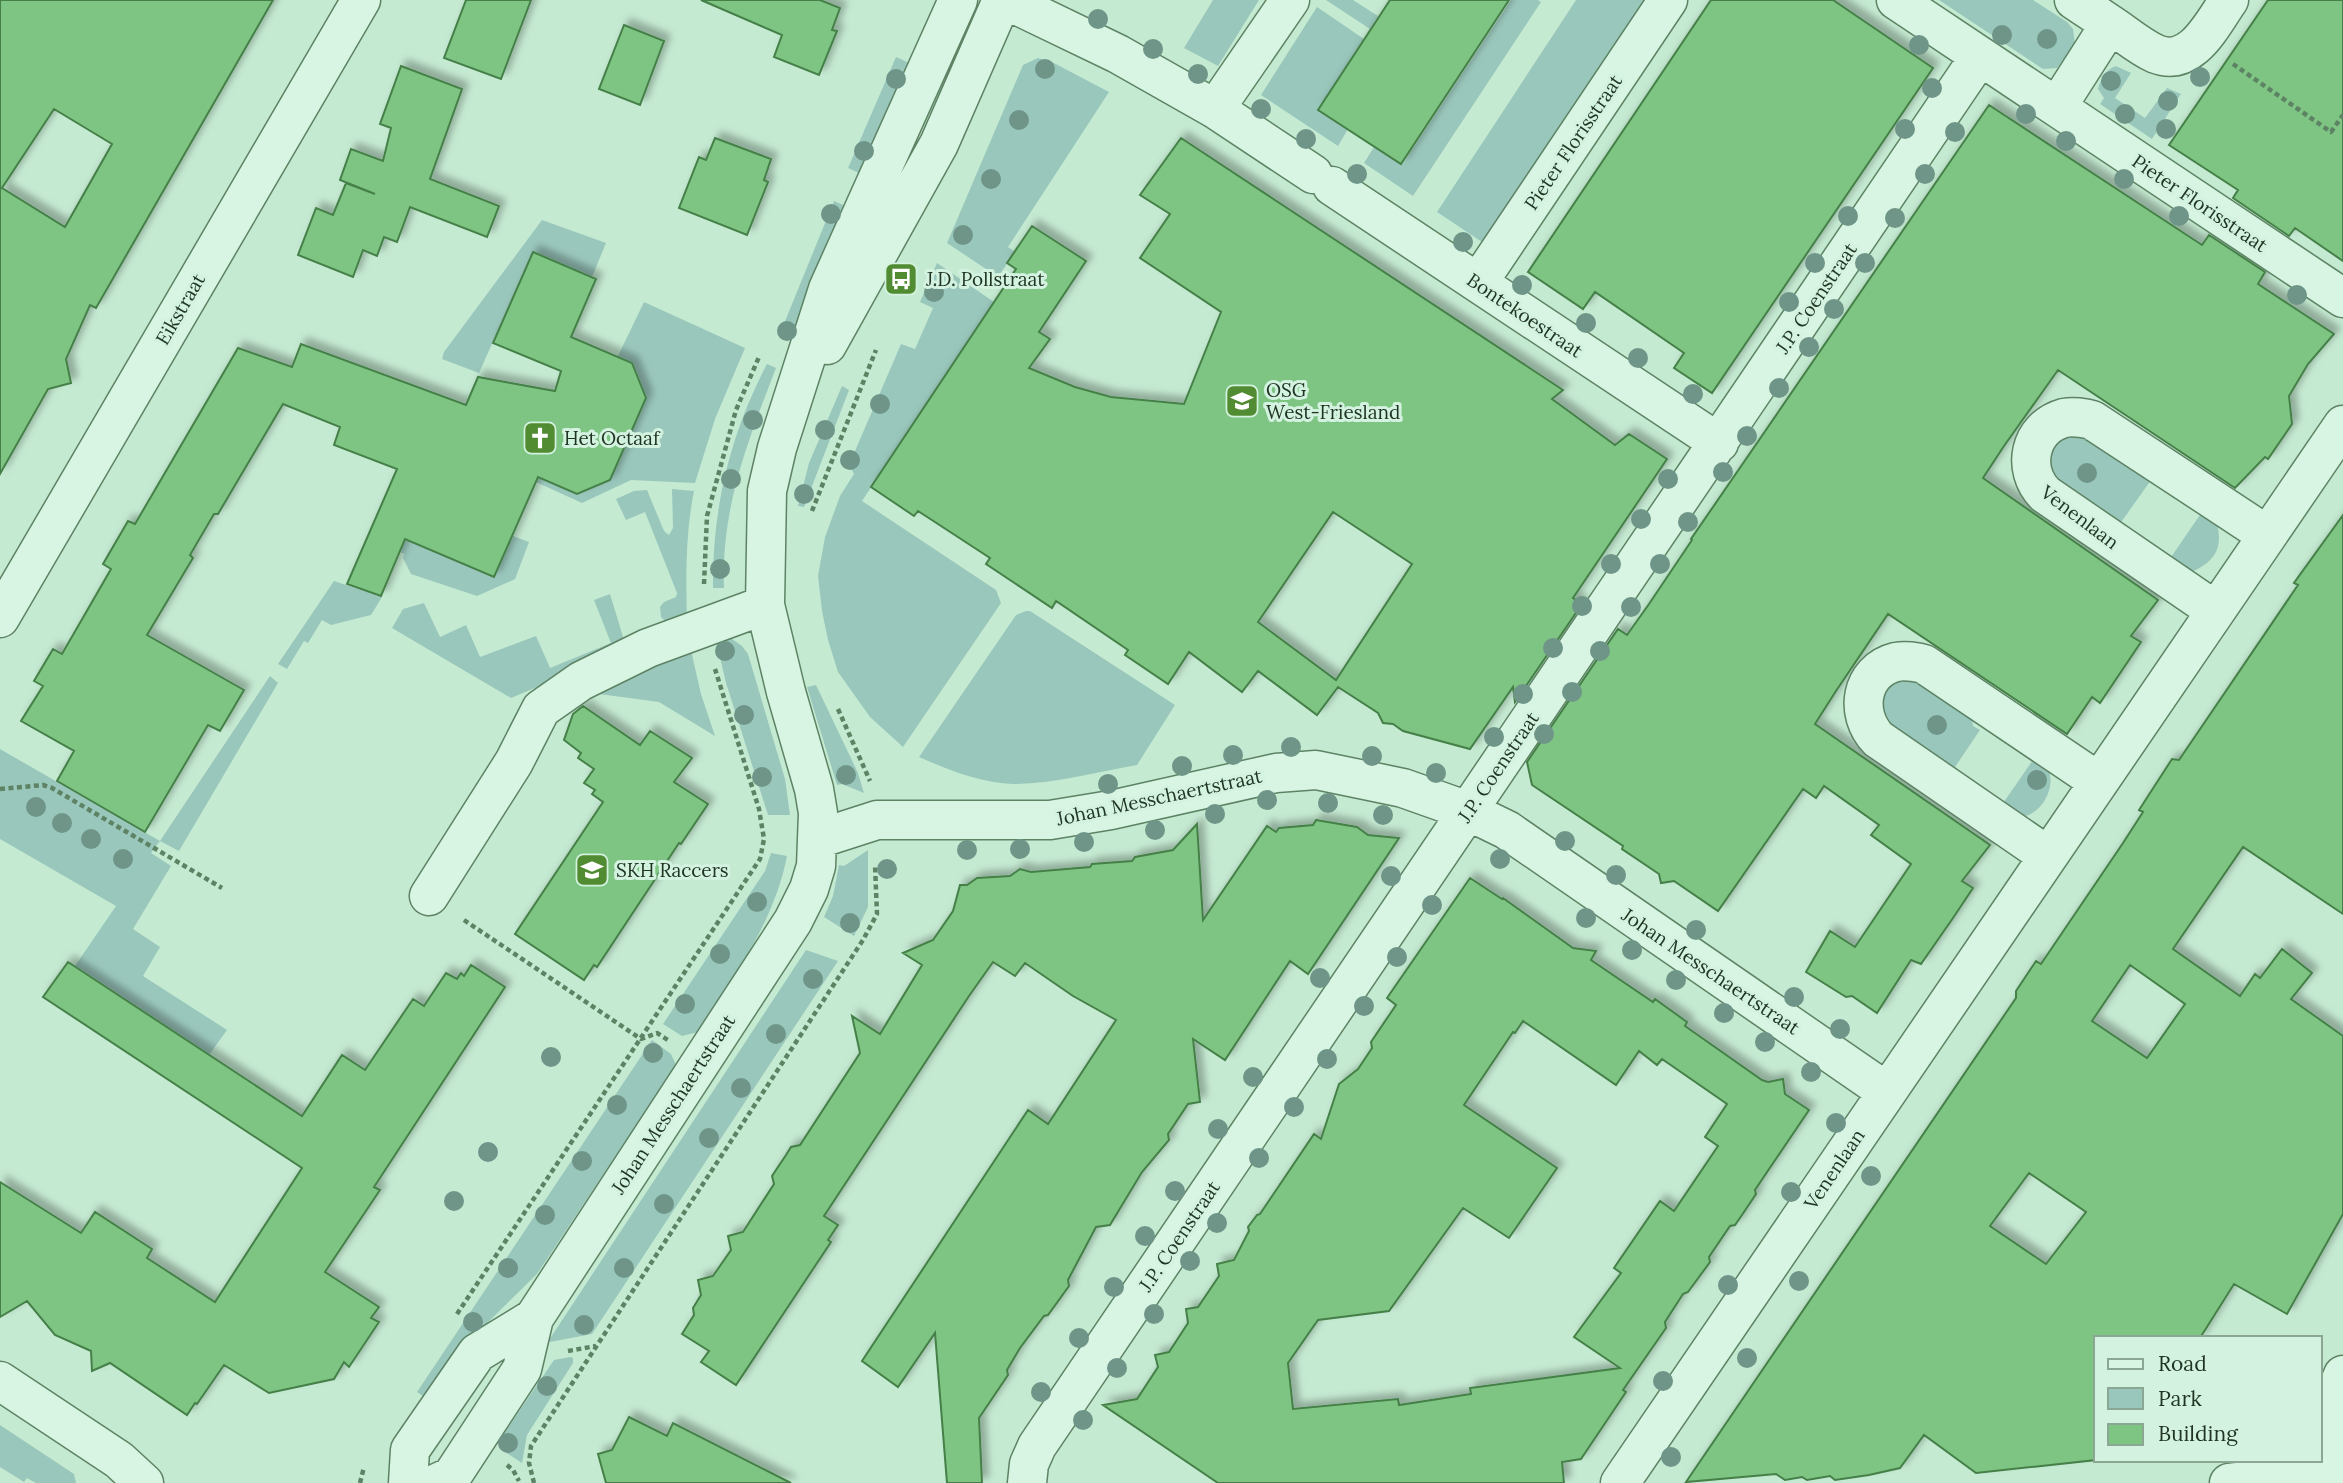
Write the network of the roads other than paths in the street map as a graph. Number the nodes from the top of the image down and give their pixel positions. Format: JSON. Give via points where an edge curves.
{"nodes":[{"id":1,"x":361,"y":0,"type":"edge"},
{"id":2,"x":958,"y":0,"type":"edge"},
{"id":3,"x":1004,"y":0,"type":"edge"},
{"id":4,"x":1290,"y":0,"type":"edge"},
{"id":5,"x":1668,"y":0,"type":"edge"},
{"id":6,"x":1896,"y":0,"type":"edge"},
{"id":7,"x":2074,"y":0,"type":"edge"},
{"id":8,"x":2229,"y":0,"type":"edge"},
{"id":9,"x":2110,"y":23,"type":"junction"},
{"id":10,"x":1980,"y":56,"type":"junction"},
{"id":11,"x":2057,"y":107,"type":"junction"},
{"id":12,"x":1215,"y":109,"type":"junction"},
{"id":13,"x":1478,"y":283,"type":"junction"},
{"id":14,"x":2343,"y":299,"type":"edge"},
{"id":15,"x":791,"y":408,"type":"junction"},
{"id":16,"x":2343,"y":425,"type":"edge"},
{"id":17,"x":1719,"y":443,"type":"junction"},
{"id":18,"x":2267,"y":535,"type":"junction"},
{"id":19,"x":765,"y":605,"type":"junction"},
{"id":20,"x":2216,"y":611,"type":"junction"},
{"id":21,"x":0,"y":618,"type":"edge"},
{"id":22,"x":2099,"y":782,"type":"junction"},
{"id":23,"x":1468,"y":811,"type":"junction"},
{"id":24,"x":818,"y":839,"type":"junction"},
{"id":25,"x":2048,"y":856,"type":"junction"},
{"id":26,"x":429,"y":896,"type":"road end"},
{"id":27,"x":1887,"y":1092,"type":"junction"},
{"id":28,"x":534,"y":1318,"type":"junction"},
{"id":29,"x":2343,"y":1375,"type":"edge"},
{"id":30,"x":0,"y":1381,"type":"edge"},
{"id":31,"x":2333,"y":1471,"type":"edge"},
{"id":32,"x":144,"y":1483,"type":"edge"},
{"id":33,"x":408,"y":1483,"type":"edge"},
{"id":34,"x":438,"y":1483,"type":"edge"},
{"id":35,"x":1027,"y":1483,"type":"edge"},
{"id":36,"x":1620,"y":1483,"type":"edge"},
{"id":37,"x":2229,"y":1483,"type":"edge"}],
"edges":[{"from":1,"to":21,"type":"street","name":"Eikstraat"},
{"from":2,"to":15,"type":"street","via":[[828,289]]},
{"from":3,"to":12,"type":"street","name":"Bontekoestraat","via":[[1118,54]]},
{"from":3,"to":15,"type":"street","via":[[939,144]]},
{"from":4,"to":12,"type":"street"},
{"from":5,"to":13,"type":"street","name":"Pieter Florisstraat"},
{"from":6,"to":10,"type":"street","name":"Pieter Florisstraat"},
{"from":7,"to":9,"type":"street"},
{"from":8,"to":9,"type":"street","via":[[2200,42],[2187,53],[2172,57],[2156,54]]},
{"from":9,"to":11,"type":"street"},
{"from":10,"to":11,"type":"street","name":"Pieter Florisstraat"},
{"from":10,"to":17,"type":"street","name":"J.P. Coenstraat"},
{"from":11,"to":14,"type":"street","name":"Pieter Florisstraat"},
{"from":12,"to":13,"type":"street","name":"Bontekoestraat"},
{"from":13,"to":17,"type":"street","name":"Bontekoestraat"},
{"from":15,"to":19,"type":"street","via":[[767,491]]},
{"from":16,"to":18,"type":"street","name":"Venenlaan"},
{"from":17,"to":23,"type":"street","name":"J.P. Coenstraat"},
{"from":18,"to":20,"type":"street","name":"Venenlaan"},
{"from":18,"to":20,"type":"street","name":"Venenlaan","via":[[2092,420],[2064,418],[2036,441],[2032,475],[2045,494]]},
{"from":19,"to":24,"type":"street","via":[[814,789]]},
{"from":19,"to":26,"type":"street","via":[[648,648],[580,681],[541,709],[514,762]]},
{"from":20,"to":22,"type":"street","name":"Venenlaan"},
{"from":22,"to":25,"type":"street","name":"Venenlaan"},
{"from":22,"to":25,"type":"street","via":[[1924,664],[1908,661],[1885,667],[1868,685],[1863,708],[1868,729]]},
{"from":23,"to":24,"type":"street","name":"Johan Messchaertstraat","via":[[1403,788],[1316,770],[1276,773],[1050,820],[877,820]]},
{"from":23,"to":27,"type":"street","name":"Johan Messchaertstraat","via":[[1507,830]]},
{"from":23,"to":35,"type":"street","name":"J.P. Coenstraat","via":[[1037,1446]]},
{"from":24,"to":28,"type":"street","name":"Johan Messchaertstraat","via":[[809,890],[793,921]]},
{"from":25,"to":27,"type":"street","name":"Venenlaan"},
{"from":27,"to":36,"type":"street","name":"Venenlaan"},
{"from":28,"to":33,"type":"street","name":"Johan Messchaertstraat","via":[[477,1353],[410,1450]]},
{"from":28,"to":34,"type":"street","name":"Johan Messchaertstraat","via":[[522,1369],[452,1476]]},
{"from":29,"to":31,"type":"street","via":[[2324,1436]]},
{"from":30,"to":32,"type":"street","via":[[118,1460]]},
{"from":31,"to":37,"type":"street"}]}
